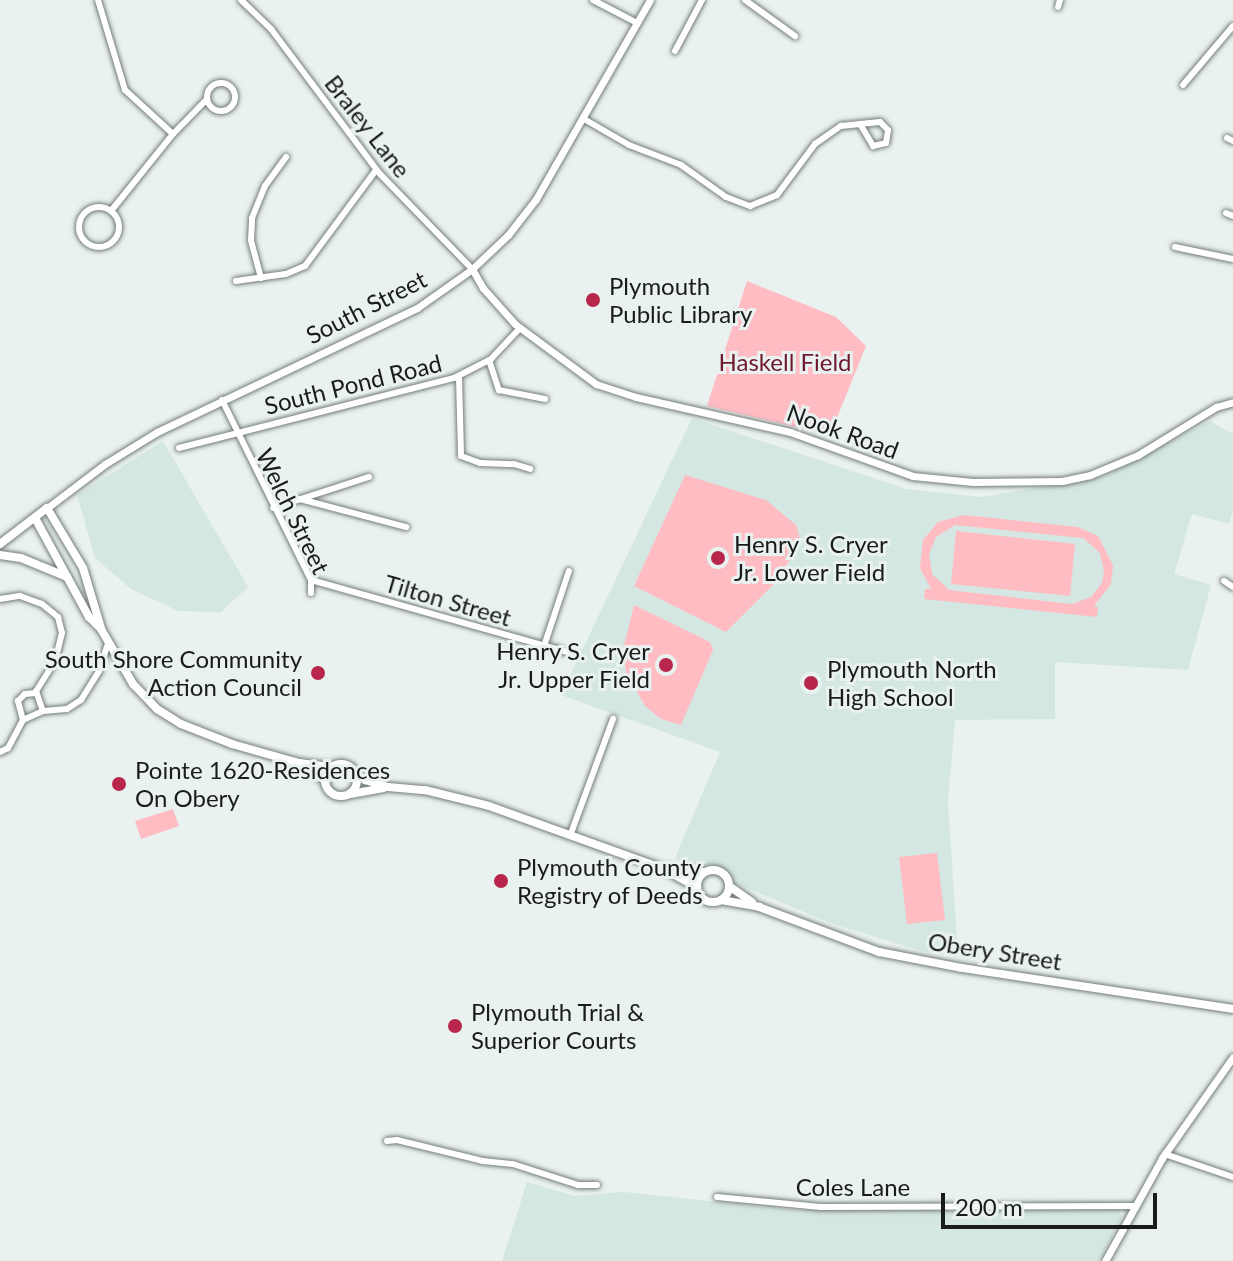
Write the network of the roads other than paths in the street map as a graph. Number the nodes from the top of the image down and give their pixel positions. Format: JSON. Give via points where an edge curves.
{"nodes":[{"id":1,"x":98,"y":0,"type":"edge"},
{"id":2,"x":241,"y":0,"type":"edge"},
{"id":3,"x":593,"y":0,"type":"edge"},
{"id":4,"x":650,"y":0,"type":"edge"},
{"id":5,"x":702,"y":0,"type":"edge"},
{"id":6,"x":745,"y":0,"type":"edge"},
{"id":7,"x":637,"y":23,"type":"junction"},
{"id":8,"x":1233,"y":26,"type":"edge"},
{"id":9,"x":795,"y":36,"type":"dead end"},
{"id":10,"x":675,"y":51,"type":"dead end"},
{"id":11,"x":1183,"y":85,"type":"dead end"},
{"id":12,"x":207,"y":99,"type":"junction"},
{"id":13,"x":584,"y":119,"type":"junction"},
{"id":14,"x":860,"y":124,"type":"junction"},
{"id":15,"x":173,"y":134,"type":"junction"},
{"id":16,"x":286,"y":157,"type":"dead end"},
{"id":17,"x":376,"y":170,"type":"junction"},
{"id":18,"x":111,"y":211,"type":"junction"},
{"id":19,"x":1175,"y":247,"type":"dead end"},
{"id":20,"x":1233,"y":259,"type":"edge"},
{"id":21,"x":472,"y":269,"type":"junction"},
{"id":22,"x":261,"y":278,"type":"junction"},
{"id":23,"x":236,"y":281,"type":"dead end"},
{"id":24,"x":520,"y":328,"type":"junction"},
{"id":25,"x":489,"y":360,"type":"junction"},
{"id":26,"x":459,"y":377,"type":"junction"},
{"id":27,"x":545,"y":399,"type":"dead end"},
{"id":28,"x":222,"y":400,"type":"junction"},
{"id":29,"x":1233,"y":402,"type":"edge"},
{"id":30,"x":236,"y":434,"type":"junction"},
{"id":31,"x":179,"y":448,"type":"dead end"},
{"id":32,"x":530,"y":469,"type":"dead end"},
{"id":33,"x":369,"y":477,"type":"dead end"},
{"id":34,"x":300,"y":499,"type":"junction"},
{"id":35,"x":47,"y":508,"type":"junction"},
{"id":36,"x":273,"y":508,"type":"junction"},
{"id":37,"x":35,"y":518,"type":"junction"},
{"id":38,"x":406,"y":527,"type":"dead end"},
{"id":39,"x":0,"y":544,"type":"edge"},
{"id":40,"x":0,"y":555,"type":"edge"},
{"id":41,"x":569,"y":571,"type":"dead end"},
{"id":42,"x":68,"y":577,"type":"junction"},
{"id":43,"x":311,"y":580,"type":"junction"},
{"id":44,"x":1224,"y":581,"type":"dead end"},
{"id":45,"x":1233,"y":587,"type":"edge"},
{"id":46,"x":311,"y":593,"type":"dead end"},
{"id":47,"x":0,"y":599,"type":"edge"},
{"id":48,"x":101,"y":629,"type":"junction"},
{"id":49,"x":109,"y":643,"type":"junction"},
{"id":50,"x":544,"y":646,"type":"junction"},
{"id":51,"x":575,"y":654,"type":"dead end"},
{"id":52,"x":36,"y":693,"type":"junction"},
{"id":53,"x":43,"y":711,"type":"junction"},
{"id":54,"x":613,"y":719,"type":"dead end"},
{"id":55,"x":23,"y":720,"type":"junction"},
{"id":56,"x":0,"y":752,"type":"edge"},
{"id":57,"x":299,"y":763,"type":"junction"},
{"id":58,"x":331,"y":767,"type":"junction"},
{"id":59,"x":355,"y":772,"type":"junction"},
{"id":60,"x":326,"y":781,"type":"junction"},
{"id":61,"x":388,"y":787,"type":"junction"},
{"id":62,"x":348,"y":795,"type":"junction"},
{"id":63,"x":570,"y":836,"type":"junction"},
{"id":64,"x":664,"y":869,"type":"junction"},
{"id":65,"x":704,"y":872,"type":"junction"},
{"id":66,"x":729,"y":886,"type":"junction"},
{"id":67,"x":697,"y":887,"type":"junction"},
{"id":68,"x":721,"y":900,"type":"junction"},
{"id":69,"x":759,"y":907,"type":"junction"},
{"id":70,"x":1233,"y":1009,"type":"edge"},
{"id":71,"x":1233,"y":1057,"type":"edge"},
{"id":72,"x":387,"y":1141,"type":"dead end"},
{"id":73,"x":1165,"y":1154,"type":"junction"},
{"id":74,"x":1233,"y":1177,"type":"edge"},
{"id":75,"x":597,"y":1185,"type":"dead end"},
{"id":76,"x":717,"y":1197,"type":"dead end"},
{"id":77,"x":1133,"y":1206,"type":"junction"},
{"id":78,"x":1105,"y":1261,"type":"edge"}],
"edges":[{"from":1,"to":15,"type":"street","via":[[125,90]]},
{"from":2,"to":17,"type":"street","name":"Braley Lane","via":[[279,39]]},
{"from":3,"to":7,"type":"street"},
{"from":4,"to":7,"type":"street","name":"South Street"},
{"from":5,"to":10,"type":"street"},
{"from":6,"to":9,"type":"street"},
{"from":7,"to":13,"type":"street","name":"South Street"},
{"from":8,"to":11,"type":"street"},
{"from":12,"to":12,"type":"street","via":[[215,110],[224,111],[232,106],[235,93],[221,82],[209,90]]},
{"from":12,"to":15,"type":"street"},
{"from":13,"to":14,"type":"street","via":[[629,145],[681,165],[726,197],[750,206],[781,191],[826,134]]},
{"from":13,"to":21,"type":"street","name":"South Street","via":[[527,212]]},
{"from":14,"to":14,"type":"street","via":[[873,146],[886,143],[888,130],[880,122]]},
{"from":15,"to":18,"type":"street"},
{"from":16,"to":22,"type":"street","via":[[265,186],[252,218],[251,240]]},
{"from":17,"to":21,"type":"street","name":"Braley Lane"},
{"from":17,"to":22,"type":"street","via":[[305,266]]},
{"from":18,"to":18,"type":"street","via":[[99,207],[82,216],[79,228],[89,244],[102,247],[117,235],[118,222]]},
{"from":19,"to":20,"type":"street"},
{"from":21,"to":24,"type":"street","name":"Nook Road"},
{"from":21,"to":28,"type":"street","name":"South Street","via":[[421,305]]},
{"from":22,"to":23,"type":"street"},
{"from":24,"to":25,"type":"street","name":"South Pond Road"},
{"from":24,"to":29,"type":"street","name":"Nook Road","via":[[603,387],[784,430],[899,473],[942,480],[1062,481],[1090,475],[1138,455]]},
{"from":25,"to":26,"type":"street","name":"South Pond Road"},
{"from":25,"to":27,"type":"street","via":[[499,390]]},
{"from":26,"to":30,"type":"street","name":"South Pond Road"},
{"from":26,"to":32,"type":"street","via":[[461,456]]},
{"from":28,"to":30,"type":"street","name":"Welch Street"},
{"from":28,"to":35,"type":"street","name":"South Street","via":[[149,437]]},
{"from":30,"to":31,"type":"street","name":"South Pond Road"},
{"from":30,"to":36,"type":"street","name":"Welch Street"},
{"from":33,"to":34,"type":"street"},
{"from":34,"to":36,"type":"street"},
{"from":34,"to":38,"type":"street"},
{"from":35,"to":37,"type":"main road","name":"South Street"},
{"from":35,"to":48,"type":"main road","name":"Obery Street","via":[[83,568]]},
{"from":36,"to":43,"type":"street","name":"Welch Street"},
{"from":37,"to":39,"type":"main road","name":"South Street"},
{"from":37,"to":42,"type":"main road","name":"Obery Street"},
{"from":40,"to":42,"type":"main road"},
{"from":41,"to":50,"type":"street"},
{"from":42,"to":48,"type":"main road","name":"Obery Street"},
{"from":43,"to":46,"type":"street","name":"Welch Street"},
{"from":43,"to":50,"type":"street","name":"Tilton Street"},
{"from":44,"to":45,"type":"street"},
{"from":47,"to":52,"type":"street","via":[[20,596],[37,601],[60,622],[57,656]]},
{"from":48,"to":49,"type":"main road","name":"Obery Street"},
{"from":49,"to":53,"type":"street","via":[[81,700],[67,709]]},
{"from":49,"to":57,"type":"main road","name":"Obery Street","via":[[133,684],[162,713],[208,735]]},
{"from":50,"to":51,"type":"street","name":"Tilton Street"},
{"from":52,"to":53,"type":"street"},
{"from":52,"to":55,"type":"street","via":[[18,701]]},
{"from":53,"to":55,"type":"street"},
{"from":54,"to":63,"type":"street"},
{"from":55,"to":56,"type":"street","via":[[8,748]]},
{"from":57,"to":58,"type":"main road","name":"Obery Street"},
{"from":57,"to":60,"type":"main road","name":"Obery Street"},
{"from":58,"to":59,"type":"main road","name":"Obery Street","via":[[344,764]]},
{"from":58,"to":60,"type":"main road"},
{"from":59,"to":61,"type":"main road","name":"Obery Street"},
{"from":59,"to":62,"type":"main road","via":[[357,782]]},
{"from":60,"to":62,"type":"main road","name":"Obery Street","via":[[333,794]]},
{"from":61,"to":62,"type":"main road","name":"Obery Street"},
{"from":61,"to":63,"type":"main road","name":"Obery Street","via":[[468,799]]},
{"from":63,"to":64,"type":"main road","name":"Obery Street"},
{"from":64,"to":65,"type":"main road","name":"Obery Street"},
{"from":64,"to":67,"type":"main road","name":"Obery Street"},
{"from":65,"to":66,"type":"main road","name":"Obery Street","via":[[720,871]]},
{"from":65,"to":67,"type":"main road"},
{"from":66,"to":68,"type":"main road"},
{"from":66,"to":69,"type":"main road","name":"Obery Street"},
{"from":67,"to":68,"type":"main road","name":"Obery Street","via":[[704,900]]},
{"from":68,"to":69,"type":"main road","name":"Obery Street"},
{"from":69,"to":70,"type":"main road","name":"Obery Street","via":[[879,952]]},
{"from":71,"to":73,"type":"street"},
{"from":72,"to":75,"type":"street"},
{"from":73,"to":74,"type":"street"},
{"from":73,"to":77,"type":"street"},
{"from":76,"to":77,"type":"street","name":"Coles Lane","via":[[821,1207]]},
{"from":77,"to":78,"type":"street"}]}
